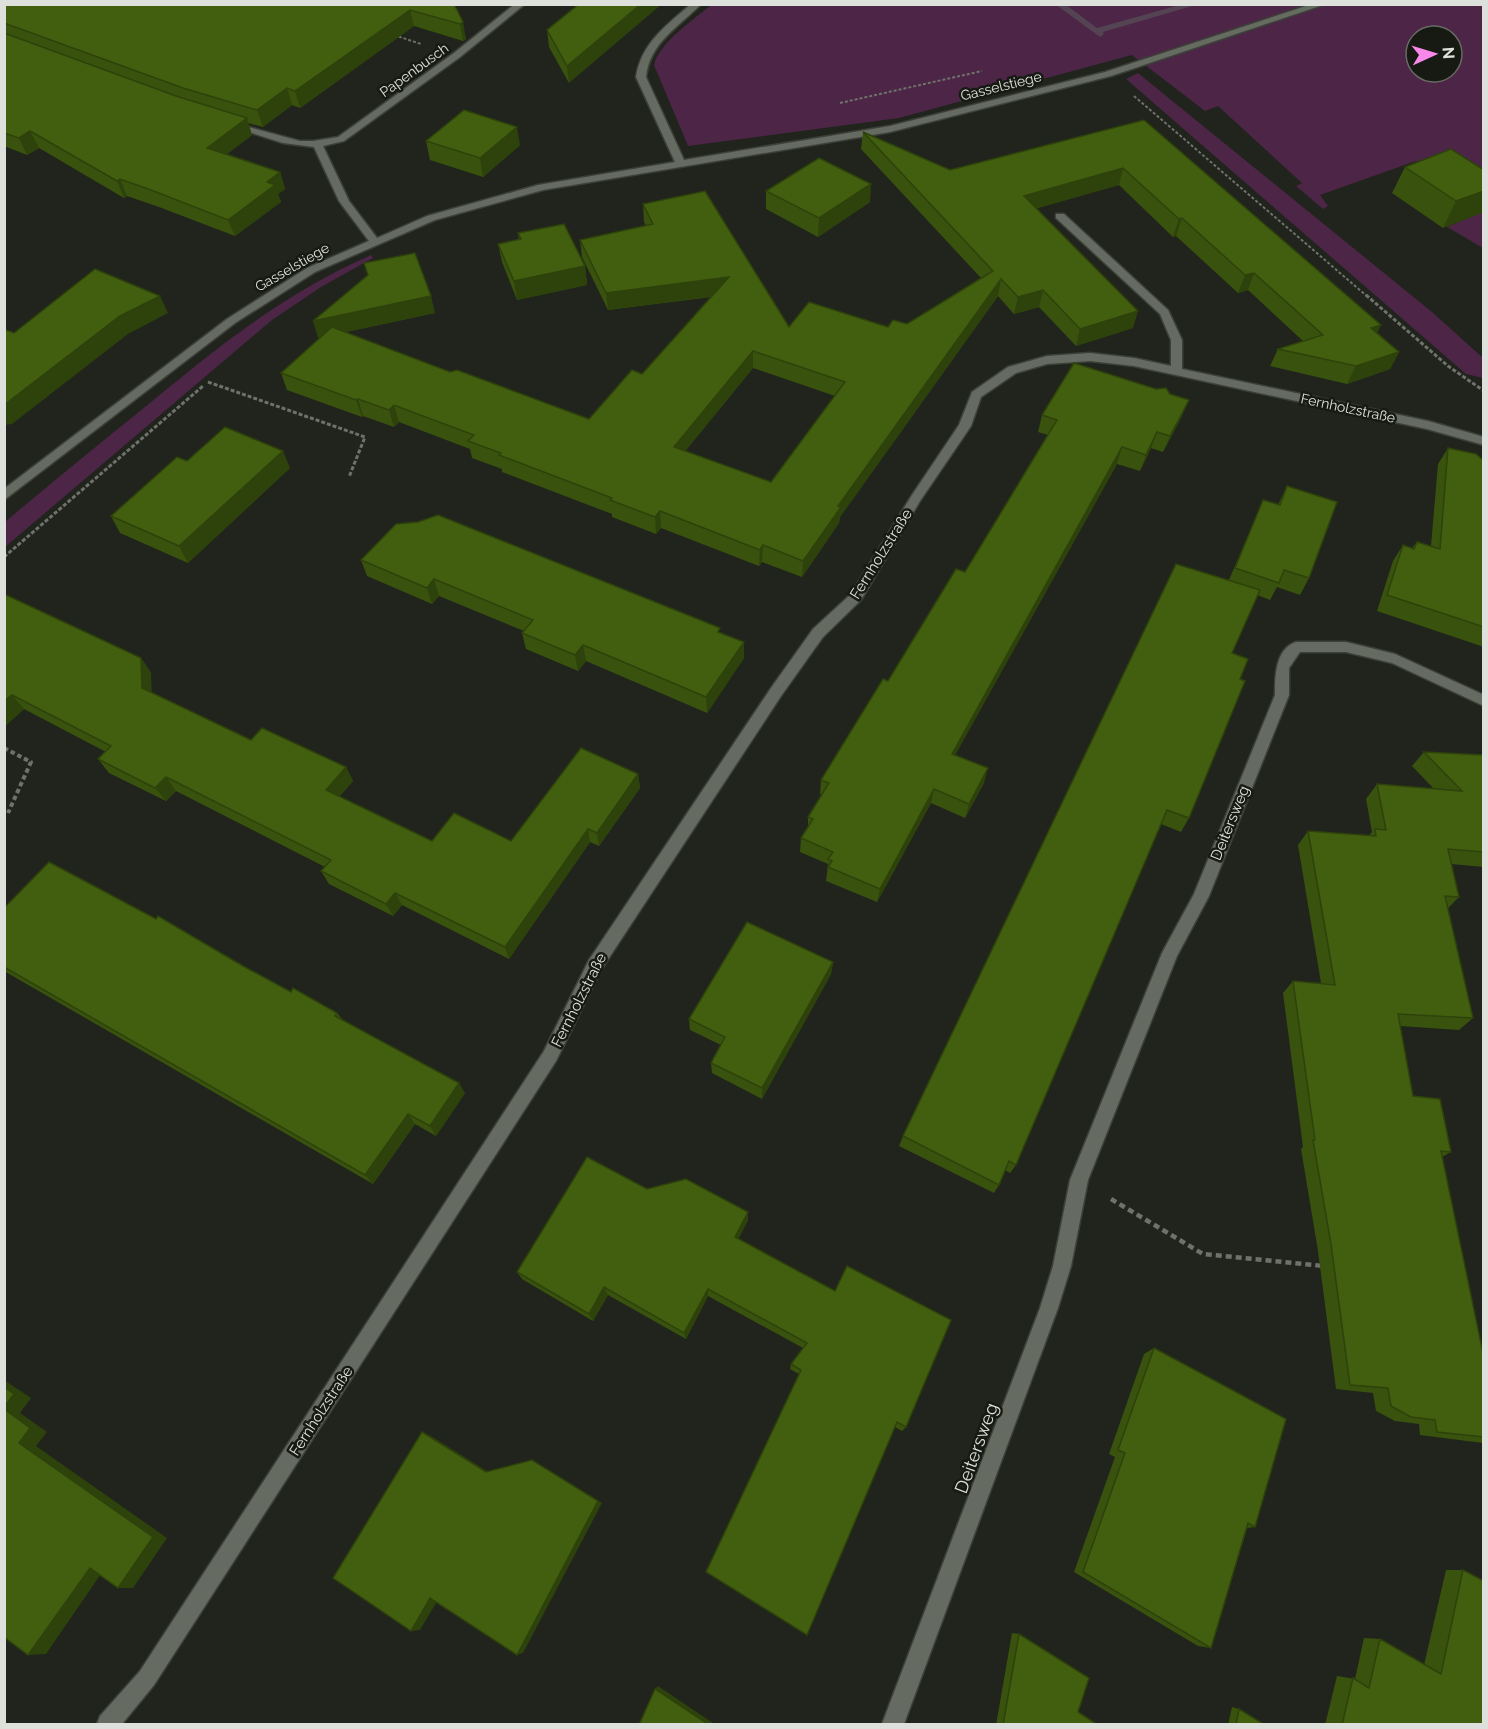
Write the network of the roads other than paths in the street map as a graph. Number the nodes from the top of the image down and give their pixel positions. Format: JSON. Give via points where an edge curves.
{"nodes":[{"id":1,"x":521,"y":4,"type":"edge"},
{"id":2,"x":697,"y":4,"type":"edge"},
{"id":3,"x":1322,"y":4,"type":"edge"},
{"id":4,"x":219,"y":120,"type":"edge"},
{"id":5,"x":318,"y":146,"type":"junction"},
{"id":6,"x":680,"y":163,"type":"junction"},
{"id":7,"x":1060,"y":216,"type":"dead end"},
{"id":8,"x":374,"y":241,"type":"junction"},
{"id":9,"x":1176,"y":371,"type":"junction"},
{"id":10,"x":1484,"y":441,"type":"edge"},
{"id":11,"x":4,"y":496,"type":"edge"},
{"id":12,"x":1484,"y":701,"type":"edge"},
{"id":13,"x":108,"y":1725,"type":"edge"},
{"id":14,"x":893,"y":1725,"type":"edge"}],
"edges":[{"from":1,"to":5,"type":"street","name":"Papenbusch","via":[[352,133]]},
{"from":2,"to":6,"type":"street","via":[[648,49],[641,67],[641,77]]},
{"from":3,"to":6,"type":"street","name":"Gasselstiege","via":[[1108,74],[890,129]]},
{"from":4,"to":5,"type":"street","name":"Papenbusch"},
{"from":5,"to":8,"type":"street","via":[[344,201]]},
{"from":6,"to":8,"type":"street","name":"Gasselstiege","via":[[542,187],[431,218]]},
{"from":7,"to":9,"type":"street","via":[[1164,312],[1175,330]]},
{"from":8,"to":11,"type":"street","name":"Gasselstiege","via":[[311,270],[231,321]]},
{"from":9,"to":10,"type":"street","name":"Fernholzstraße","via":[[1428,425]]},
{"from":9,"to":13,"type":"street","name":"Fernholzstraße","via":[[1090,357],[1047,360],[1012,370],[975,395],[965,426],[856,597],[818,633],[776,692],[595,965],[544,1066],[147,1678]]},
{"from":12,"to":14,"type":"street","name":"Deitersweg","via":[[1395,659],[1346,647],[1296,648],[1282,667],[1281,695],[1201,896],[1170,953],[1079,1180],[1062,1266],[1049,1308]]}]}
